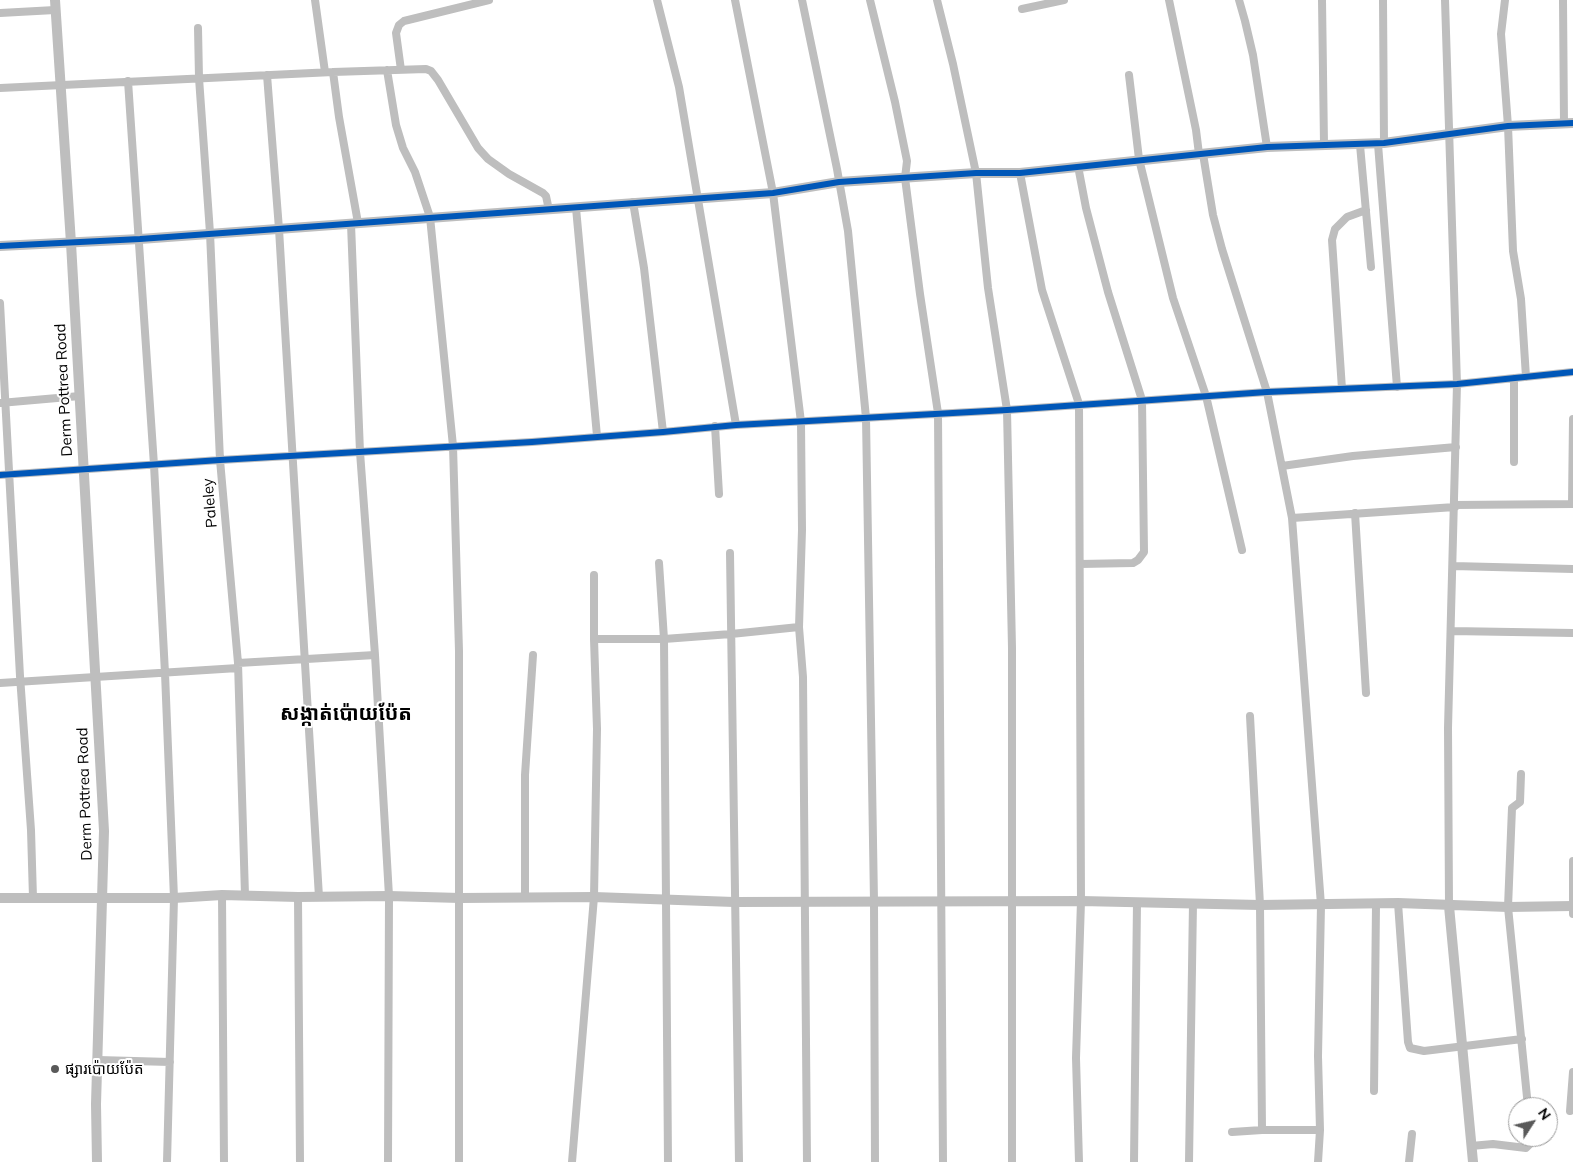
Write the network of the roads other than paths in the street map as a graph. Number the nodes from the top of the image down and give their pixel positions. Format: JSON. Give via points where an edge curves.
{"nodes":[{"id":1,"x":314,"y":0,"type":"edge"},
{"id":2,"x":489,"y":0,"type":"edge"},
{"id":3,"x":657,"y":0,"type":"edge"},
{"id":4,"x":735,"y":0,"type":"edge"},
{"id":5,"x":802,"y":0,"type":"edge"},
{"id":6,"x":870,"y":0,"type":"edge"},
{"id":7,"x":937,"y":0,"type":"edge"},
{"id":8,"x":1062,"y":0,"type":"edge"},
{"id":9,"x":1170,"y":0,"type":"edge"},
{"id":10,"x":1239,"y":0,"type":"edge"},
{"id":11,"x":1322,"y":0,"type":"edge"},
{"id":12,"x":1383,"y":0,"type":"edge"},
{"id":13,"x":1445,"y":0,"type":"edge"},
{"id":14,"x":1505,"y":0,"type":"edge"},
{"id":15,"x":1563,"y":0,"type":"edge"},
{"id":16,"x":55,"y":5,"type":"edge"},
{"id":17,"x":1022,"y":9,"type":"dead end"},
{"id":18,"x":0,"y":13,"type":"edge"},
{"id":19,"x":198,"y":28,"type":"dead end"},
{"id":20,"x":387,"y":70,"type":"junction"},
{"id":21,"x":401,"y":70,"type":"junction"},
{"id":22,"x":329,"y":72,"type":"junction"},
{"id":23,"x":267,"y":75,"type":"junction"},
{"id":24,"x":1129,"y":75,"type":"dead end"},
{"id":25,"x":199,"y":78,"type":"junction"},
{"id":26,"x":128,"y":81,"type":"junction"},
{"id":27,"x":60,"y":84,"type":"junction"},
{"id":28,"x":0,"y":88,"type":"edge"},
{"id":29,"x":1569,"y":124,"type":"edge"},
{"id":30,"x":1508,"y":126,"type":"junction"},
{"id":31,"x":1450,"y":135,"type":"junction"},
{"id":32,"x":1324,"y":144,"type":"junction"},
{"id":33,"x":1381,"y":144,"type":"junction"},
{"id":34,"x":1360,"y":145,"type":"junction"},
{"id":35,"x":1267,"y":147,"type":"junction"},
{"id":36,"x":1201,"y":154,"type":"junction"},
{"id":37,"x":1139,"y":159,"type":"junction"},
{"id":38,"x":1078,"y":166,"type":"junction"},
{"id":39,"x":976,"y":173,"type":"junction"},
{"id":40,"x":1020,"y":173,"type":"junction"},
{"id":41,"x":905,"y":178,"type":"junction"},
{"id":42,"x":839,"y":182,"type":"junction"},
{"id":43,"x":773,"y":193,"type":"junction"},
{"id":44,"x":698,"y":198,"type":"junction"},
{"id":45,"x":633,"y":202,"type":"junction"},
{"id":46,"x":576,"y":208,"type":"junction"},
{"id":47,"x":549,"y":210,"type":"junction"},
{"id":48,"x":1366,"y":210,"type":"junction"},
{"id":49,"x":430,"y":217,"type":"junction"},
{"id":50,"x":354,"y":223,"type":"junction"},
{"id":51,"x":279,"y":229,"type":"junction"},
{"id":52,"x":210,"y":233,"type":"junction"},
{"id":53,"x":140,"y":239,"type":"junction"},
{"id":54,"x":71,"y":243,"type":"junction"},
{"id":55,"x":0,"y":246,"type":"edge"},
{"id":56,"x":1370,"y":267,"type":"dead end"},
{"id":57,"x":0,"y":303,"type":"edge"},
{"id":58,"x":1573,"y":372,"type":"edge"},
{"id":59,"x":1526,"y":377,"type":"junction"},
{"id":60,"x":1514,"y":378,"type":"junction"},
{"id":61,"x":1457,"y":384,"type":"junction"},
{"id":62,"x":1397,"y":387,"type":"junction"},
{"id":63,"x":1342,"y":389,"type":"junction"},
{"id":64,"x":1267,"y":392,"type":"junction"},
{"id":65,"x":80,"y":396,"type":"junction"},
{"id":66,"x":1206,"y":396,"type":"junction"},
{"id":67,"x":1142,"y":400,"type":"junction"},
{"id":68,"x":3,"y":402,"type":"edge"},
{"id":69,"x":1079,"y":404,"type":"junction"},
{"id":70,"x":1008,"y":410,"type":"junction"},
{"id":71,"x":938,"y":413,"type":"junction"},
{"id":72,"x":866,"y":418,"type":"junction"},
{"id":73,"x":1573,"y":419,"type":"edge"},
{"id":74,"x":801,"y":422,"type":"junction"},
{"id":75,"x":736,"y":425,"type":"junction"},
{"id":76,"x":716,"y":426,"type":"junction"},
{"id":77,"x":663,"y":432,"type":"junction"},
{"id":78,"x":1573,"y":432,"type":"edge"},
{"id":79,"x":597,"y":436,"type":"junction"},
{"id":80,"x":453,"y":446,"type":"junction"},
{"id":81,"x":1456,"y":447,"type":"junction"},
{"id":82,"x":360,"y":452,"type":"junction"},
{"id":83,"x":293,"y":456,"type":"junction"},
{"id":84,"x":220,"y":460,"type":"junction"},
{"id":85,"x":1514,"y":462,"type":"dead end"},
{"id":86,"x":154,"y":465,"type":"junction"},
{"id":87,"x":1282,"y":466,"type":"junction"},
{"id":88,"x":84,"y":470,"type":"junction"},
{"id":89,"x":10,"y":474,"type":"junction"},
{"id":90,"x":0,"y":475,"type":"edge"},
{"id":91,"x":719,"y":494,"type":"dead end"},
{"id":92,"x":1572,"y":504,"type":"edge"},
{"id":93,"x":1454,"y":506,"type":"junction"},
{"id":94,"x":1355,"y":513,"type":"junction"},
{"id":95,"x":1292,"y":518,"type":"junction"},
{"id":96,"x":1242,"y":550,"type":"dead end"},
{"id":97,"x":730,"y":553,"type":"dead end"},
{"id":98,"x":659,"y":563,"type":"dead end"},
{"id":99,"x":1080,"y":564,"type":"junction"},
{"id":100,"x":1453,"y":566,"type":"junction"},
{"id":101,"x":1573,"y":569,"type":"edge"},
{"id":102,"x":594,"y":575,"type":"dead end"},
{"id":103,"x":799,"y":627,"type":"junction"},
{"id":104,"x":1451,"y":631,"type":"junction"},
{"id":105,"x":731,"y":634,"type":"junction"},
{"id":106,"x":1573,"y":634,"type":"edge"},
{"id":107,"x":594,"y":639,"type":"junction"},
{"id":108,"x":664,"y":639,"type":"junction"},
{"id":109,"x":375,"y":655,"type":"junction"},
{"id":110,"x":533,"y":655,"type":"dead end"},
{"id":111,"x":305,"y":659,"type":"junction"},
{"id":112,"x":238,"y":666,"type":"junction"},
{"id":113,"x":165,"y":673,"type":"junction"},
{"id":114,"x":95,"y":677,"type":"junction"},
{"id":115,"x":21,"y":681,"type":"junction"},
{"id":116,"x":0,"y":682,"type":"edge"},
{"id":117,"x":1366,"y":693,"type":"dead end"},
{"id":118,"x":1250,"y":716,"type":"dead end"},
{"id":119,"x":1521,"y":774,"type":"dead end"},
{"id":120,"x":1573,"y":861,"type":"edge"},
{"id":121,"x":222,"y":895,"type":"junction"},
{"id":122,"x":246,"y":895,"type":"junction"},
{"id":123,"x":389,"y":896,"type":"junction"},
{"id":124,"x":298,"y":897,"type":"junction"},
{"id":125,"x":319,"y":897,"type":"junction"},
{"id":126,"x":594,"y":897,"type":"junction"},
{"id":127,"x":0,"y":898,"type":"edge"},
{"id":128,"x":33,"y":898,"type":"junction"},
{"id":129,"x":174,"y":898,"type":"junction"},
{"id":130,"x":460,"y":898,"type":"junction"},
{"id":131,"x":525,"y":898,"type":"junction"},
{"id":132,"x":102,"y":899,"type":"junction"},
{"id":133,"x":666,"y":899,"type":"junction"},
{"id":134,"x":942,"y":900,"type":"junction"},
{"id":135,"x":805,"y":901,"type":"junction"},
{"id":136,"x":874,"y":901,"type":"junction"},
{"id":137,"x":1012,"y":901,"type":"junction"},
{"id":138,"x":1081,"y":901,"type":"junction"},
{"id":139,"x":734,"y":902,"type":"junction"},
{"id":140,"x":1137,"y":902,"type":"junction"},
{"id":141,"x":1398,"y":903,"type":"junction"},
{"id":142,"x":1193,"y":904,"type":"junction"},
{"id":143,"x":1376,"y":904,"type":"junction"},
{"id":144,"x":1260,"y":905,"type":"junction"},
{"id":145,"x":1321,"y":905,"type":"junction"},
{"id":146,"x":1449,"y":906,"type":"junction"},
{"id":147,"x":1573,"y":906,"type":"edge"},
{"id":148,"x":1508,"y":907,"type":"junction"},
{"id":149,"x":1573,"y":914,"type":"edge"},
{"id":150,"x":1522,"y":1039,"type":"junction"},
{"id":151,"x":1462,"y":1046,"type":"junction"},
{"id":152,"x":98,"y":1060,"type":"junction"},
{"id":153,"x":170,"y":1062,"type":"junction"},
{"id":154,"x":1573,"y":1072,"type":"edge"},
{"id":155,"x":1374,"y":1091,"type":"dead end"},
{"id":156,"x":1527,"y":1097,"type":"edge"},
{"id":157,"x":1570,"y":1111,"type":"dead end"},
{"id":158,"x":1262,"y":1130,"type":"junction"},
{"id":159,"x":1320,"y":1130,"type":"junction"},
{"id":160,"x":1232,"y":1132,"type":"dead end"},
{"id":161,"x":1412,"y":1134,"type":"dead end"},
{"id":162,"x":1471,"y":1146,"type":"junction"},
{"id":163,"x":1508,"y":1146,"type":"edge"},
{"id":164,"x":98,"y":1162,"type":"edge"},
{"id":165,"x":168,"y":1162,"type":"edge"},
{"id":166,"x":224,"y":1162,"type":"edge"},
{"id":167,"x":300,"y":1162,"type":"edge"},
{"id":168,"x":388,"y":1162,"type":"edge"},
{"id":169,"x":459,"y":1162,"type":"edge"},
{"id":170,"x":572,"y":1162,"type":"edge"},
{"id":171,"x":668,"y":1162,"type":"edge"},
{"id":172,"x":739,"y":1162,"type":"edge"},
{"id":173,"x":808,"y":1162,"type":"edge"},
{"id":174,"x":875,"y":1162,"type":"edge"},
{"id":175,"x":943,"y":1162,"type":"edge"},
{"id":176,"x":1012,"y":1162,"type":"edge"},
{"id":177,"x":1079,"y":1162,"type":"edge"},
{"id":178,"x":1134,"y":1162,"type":"edge"},
{"id":179,"x":1189,"y":1162,"type":"edge"},
{"id":180,"x":1318,"y":1162,"type":"edge"},
{"id":181,"x":1409,"y":1162,"type":"edge"},
{"id":182,"x":1473,"y":1162,"type":"edge"}],
"edges":[{"from":1,"to":22,"type":"street"},
{"from":2,"to":21,"type":"street","via":[[404,21],[396,33]]},
{"from":3,"to":44,"type":"street","via":[[678,87]]},
{"from":4,"to":43,"type":"street"},
{"from":5,"to":42,"type":"street"},
{"from":6,"to":41,"type":"street","via":[[903,138],[907,161]]},
{"from":7,"to":39,"type":"street"},
{"from":8,"to":17,"type":"street"},
{"from":9,"to":36,"type":"street"},
{"from":10,"to":35,"type":"street"},
{"from":11,"to":32,"type":"street"},
{"from":12,"to":33,"type":"street"},
{"from":13,"to":31,"type":"street"},
{"from":14,"to":30,"type":"street","via":[[1501,34]]},
{"from":15,"to":29,"type":"street"},
{"from":16,"to":18,"type":"street"},
{"from":16,"to":27,"type":"street","name":"Derm Pottrea Road"},
{"from":19,"to":25,"type":"street","name":"Paleley"},
{"from":20,"to":21,"type":"street"},
{"from":20,"to":22,"type":"street"},
{"from":20,"to":49,"type":"street","via":[[396,125]]},
{"from":21,"to":47,"type":"street","via":[[431,71],[478,148],[509,174],[543,193]]},
{"from":22,"to":23,"type":"street"},
{"from":22,"to":50,"type":"street","via":[[339,117]]},
{"from":23,"to":25,"type":"street"},
{"from":23,"to":51,"type":"street"},
{"from":24,"to":37,"type":"street"},
{"from":25,"to":26,"type":"street"},
{"from":25,"to":52,"type":"street","name":"Paleley"},
{"from":26,"to":27,"type":"street"},
{"from":26,"to":53,"type":"street"},
{"from":27,"to":28,"type":"street"},
{"from":27,"to":54,"type":"street","name":"Derm Pottrea Road"},
{"from":29,"to":30,"type":"street"},
{"from":30,"to":31,"type":"street"},
{"from":30,"to":59,"type":"street","via":[[1513,251],[1521,299]]},
{"from":31,"to":33,"type":"street"},
{"from":31,"to":61,"type":"street"},
{"from":32,"to":34,"type":"street"},
{"from":32,"to":35,"type":"street"},
{"from":33,"to":34,"type":"street"},
{"from":33,"to":62,"type":"street"},
{"from":34,"to":48,"type":"street"},
{"from":35,"to":36,"type":"street"},
{"from":36,"to":37,"type":"street"},
{"from":36,"to":64,"type":"street","via":[[1222,249]]},
{"from":37,"to":38,"type":"street"},
{"from":37,"to":66,"type":"street","via":[[1173,298]]},
{"from":38,"to":40,"type":"street"},
{"from":38,"to":67,"type":"street","via":[[1108,292]]},
{"from":39,"to":40,"type":"street"},
{"from":39,"to":41,"type":"street"},
{"from":39,"to":70,"type":"street","via":[[988,288]]},
{"from":40,"to":69,"type":"street","via":[[1042,290]]},
{"from":41,"to":42,"type":"street"},
{"from":41,"to":71,"type":"street"},
{"from":42,"to":43,"type":"street"},
{"from":42,"to":72,"type":"street","via":[[848,231]]},
{"from":43,"to":44,"type":"street"},
{"from":43,"to":74,"type":"street"},
{"from":44,"to":45,"type":"street"},
{"from":44,"to":75,"type":"street"},
{"from":45,"to":46,"type":"street"},
{"from":45,"to":77,"type":"street"},
{"from":46,"to":47,"type":"street"},
{"from":46,"to":79,"type":"street"},
{"from":47,"to":49,"type":"street"},
{"from":48,"to":56,"type":"street"},
{"from":48,"to":63,"type":"street","via":[[1347,218],[1335,229],[1332,240]]},
{"from":49,"to":50,"type":"street"},
{"from":49,"to":80,"type":"street"},
{"from":50,"to":51,"type":"street"},
{"from":50,"to":82,"type":"street"},
{"from":51,"to":52,"type":"street"},
{"from":51,"to":83,"type":"street"},
{"from":52,"to":53,"type":"street"},
{"from":52,"to":84,"type":"street","name":"Paleley"},
{"from":53,"to":54,"type":"street"},
{"from":53,"to":86,"type":"street"},
{"from":54,"to":55,"type":"street"},
{"from":54,"to":65,"type":"street","name":"Derm Pottrea Road"},
{"from":57,"to":68,"type":"street"},
{"from":58,"to":59,"type":"street"},
{"from":59,"to":60,"type":"street"},
{"from":60,"to":61,"type":"street"},
{"from":60,"to":85,"type":"street"},
{"from":61,"to":62,"type":"street"},
{"from":61,"to":81,"type":"street"},
{"from":62,"to":63,"type":"street"},
{"from":63,"to":64,"type":"street"},
{"from":64,"to":66,"type":"street"},
{"from":64,"to":87,"type":"street"},
{"from":65,"to":68,"type":"street"},
{"from":65,"to":88,"type":"street","name":"Derm Pottrea Road"},
{"from":66,"to":67,"type":"street"},
{"from":66,"to":96,"type":"street"},
{"from":67,"to":69,"type":"street"},
{"from":67,"to":99,"type":"street","via":[[1144,552],[1133,562]]},
{"from":68,"to":89,"type":"street"},
{"from":69,"to":70,"type":"street"},
{"from":69,"to":99,"type":"street"},
{"from":70,"to":71,"type":"street"},
{"from":70,"to":137,"type":"street"},
{"from":71,"to":72,"type":"street"},
{"from":71,"to":134,"type":"street"},
{"from":72,"to":74,"type":"street"},
{"from":72,"to":136,"type":"street"},
{"from":73,"to":78,"type":"street"},
{"from":74,"to":75,"type":"street"},
{"from":74,"to":103,"type":"street"},
{"from":75,"to":76,"type":"street"},
{"from":76,"to":77,"type":"street"},
{"from":76,"to":91,"type":"street"},
{"from":77,"to":79,"type":"street"},
{"from":78,"to":92,"type":"street"},
{"from":79,"to":80,"type":"street"},
{"from":80,"to":82,"type":"street"},
{"from":80,"to":130,"type":"street"},
{"from":81,"to":87,"type":"street"},
{"from":81,"to":93,"type":"street"},
{"from":82,"to":83,"type":"street"},
{"from":82,"to":109,"type":"street"},
{"from":83,"to":84,"type":"street"},
{"from":83,"to":111,"type":"street"},
{"from":84,"to":86,"type":"street"},
{"from":84,"to":112,"type":"street","name":"Paleley"},
{"from":86,"to":88,"type":"street"},
{"from":86,"to":113,"type":"street"},
{"from":87,"to":95,"type":"street"},
{"from":88,"to":89,"type":"street"},
{"from":88,"to":114,"type":"street","name":"Derm Pottrea Road"},
{"from":89,"to":90,"type":"street"},
{"from":89,"to":115,"type":"street"},
{"from":92,"to":93,"type":"street"},
{"from":93,"to":94,"type":"street"},
{"from":93,"to":100,"type":"street"},
{"from":94,"to":95,"type":"street"},
{"from":94,"to":117,"type":"street"},
{"from":95,"to":145,"type":"street"},
{"from":97,"to":105,"type":"street"},
{"from":98,"to":108,"type":"street"},
{"from":99,"to":138,"type":"street"},
{"from":100,"to":101,"type":"street"},
{"from":100,"to":104,"type":"street"},
{"from":102,"to":107,"type":"street"},
{"from":103,"to":105,"type":"street"},
{"from":103,"to":135,"type":"street","via":[[804,677]]},
{"from":104,"to":106,"type":"street"},
{"from":104,"to":146,"type":"street"},
{"from":105,"to":108,"type":"street"},
{"from":105,"to":139,"type":"street"},
{"from":107,"to":108,"type":"street"},
{"from":107,"to":126,"type":"street","via":[[597,729]]},
{"from":108,"to":133,"type":"street"},
{"from":109,"to":111,"type":"street"},
{"from":109,"to":123,"type":"street"},
{"from":110,"to":131,"type":"street","via":[[525,775]]},
{"from":111,"to":112,"type":"street"},
{"from":111,"to":125,"type":"street"},
{"from":112,"to":113,"type":"street"},
{"from":112,"to":122,"type":"street","name":"Paleley"},
{"from":113,"to":114,"type":"street"},
{"from":113,"to":129,"type":"street"},
{"from":114,"to":115,"type":"street"},
{"from":114,"to":132,"type":"street","name":"Derm Pottrea Road","via":[[104,831]]},
{"from":115,"to":116,"type":"street"},
{"from":115,"to":128,"type":"street"},
{"from":118,"to":144,"type":"street"},
{"from":119,"to":148,"type":"street","via":[[1520,802],[1512,808]]},
{"from":120,"to":147,"type":"street"},
{"from":121,"to":122,"type":"street"},
{"from":121,"to":129,"type":"street"},
{"from":121,"to":166,"type":"street"},
{"from":122,"to":124,"type":"street"},
{"from":123,"to":125,"type":"street"},
{"from":123,"to":130,"type":"street"},
{"from":123,"to":168,"type":"street"},
{"from":124,"to":125,"type":"street"},
{"from":124,"to":167,"type":"street"},
{"from":126,"to":131,"type":"street"},
{"from":126,"to":133,"type":"street"},
{"from":126,"to":170,"type":"street"},
{"from":127,"to":128,"type":"street"},
{"from":128,"to":132,"type":"street"},
{"from":129,"to":132,"type":"street"},
{"from":129,"to":153,"type":"street"},
{"from":130,"to":131,"type":"street"},
{"from":130,"to":169,"type":"street"},
{"from":132,"to":152,"type":"street","name":"Derm Pottrea Road"},
{"from":133,"to":139,"type":"street"},
{"from":133,"to":171,"type":"street"},
{"from":134,"to":136,"type":"street"},
{"from":134,"to":137,"type":"street"},
{"from":134,"to":175,"type":"street"},
{"from":135,"to":136,"type":"street"},
{"from":135,"to":139,"type":"street"},
{"from":135,"to":173,"type":"street"},
{"from":136,"to":174,"type":"street"},
{"from":137,"to":138,"type":"street"},
{"from":137,"to":176,"type":"street"},
{"from":138,"to":140,"type":"street"},
{"from":138,"to":177,"type":"street","via":[[1076,1058]]},
{"from":139,"to":172,"type":"street"},
{"from":140,"to":142,"type":"street"},
{"from":140,"to":178,"type":"street"},
{"from":141,"to":143,"type":"street"},
{"from":141,"to":146,"type":"street"},
{"from":141,"to":151,"type":"street","via":[[1409,1046],[1424,1051]]},
{"from":142,"to":144,"type":"street"},
{"from":142,"to":179,"type":"street"},
{"from":143,"to":145,"type":"street"},
{"from":143,"to":155,"type":"street"},
{"from":144,"to":145,"type":"street"},
{"from":144,"to":158,"type":"street"},
{"from":145,"to":159,"type":"street"},
{"from":146,"to":148,"type":"street"},
{"from":146,"to":151,"type":"street"},
{"from":147,"to":148,"type":"street"},
{"from":147,"to":149,"type":"street"},
{"from":148,"to":150,"type":"street"},
{"from":150,"to":151,"type":"street"},
{"from":150,"to":156,"type":"street"},
{"from":151,"to":162,"type":"street"},
{"from":152,"to":153,"type":"street"},
{"from":152,"to":164,"type":"street","name":"Derm Pottrea Road"},
{"from":153,"to":165,"type":"street"},
{"from":154,"to":157,"type":"street"},
{"from":158,"to":159,"type":"street"},
{"from":158,"to":160,"type":"street"},
{"from":159,"to":180,"type":"street"},
{"from":161,"to":181,"type":"street"},
{"from":162,"to":163,"type":"street"},
{"from":162,"to":182,"type":"street"}]}
